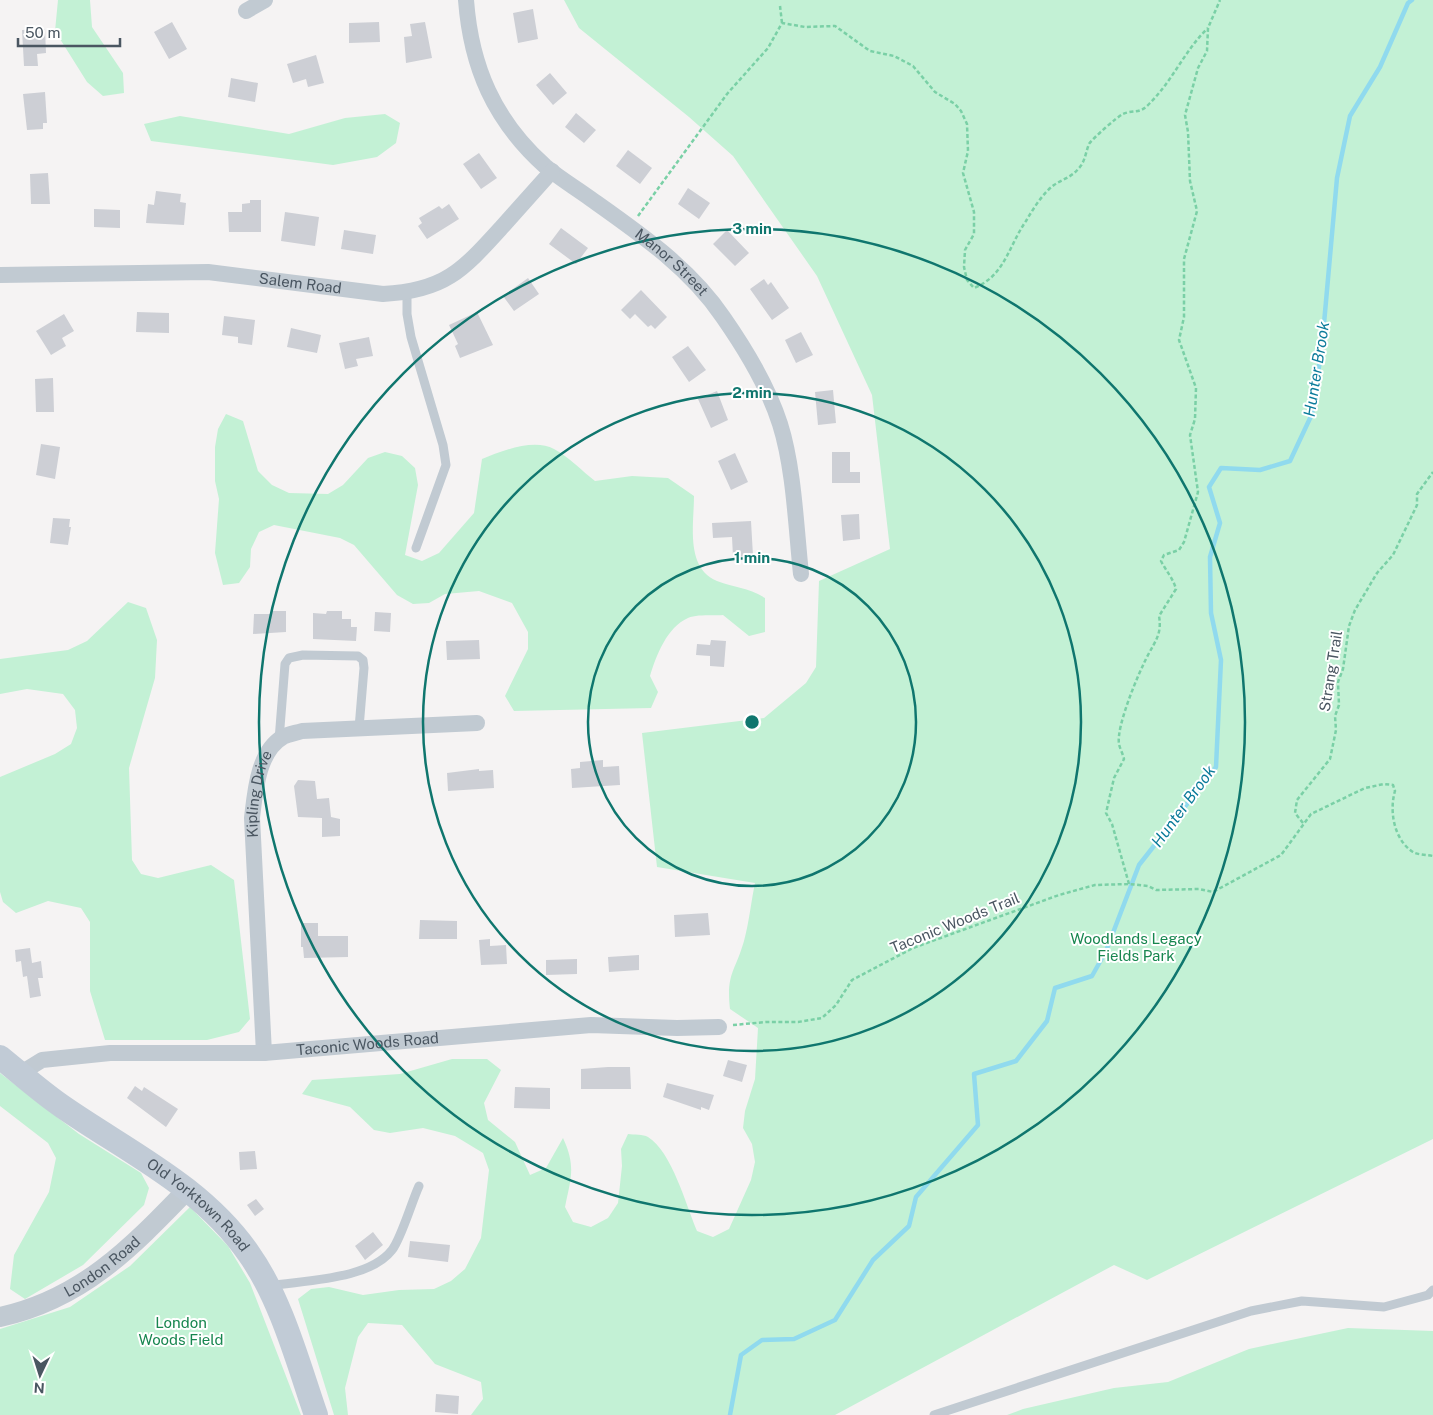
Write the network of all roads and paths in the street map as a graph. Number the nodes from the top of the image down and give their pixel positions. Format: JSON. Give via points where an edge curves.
{"nodes":[{"id":1,"x":265,"y":0,"type":"edge"},
{"id":2,"x":466,"y":0,"type":"edge"},
{"id":3,"x":1220,"y":0,"type":"edge"},
{"id":4,"x":780,"y":6,"type":"dead end"},
{"id":5,"x":246,"y":11,"type":"dead end"},
{"id":6,"x":782,"y":23,"type":"junction"},
{"id":7,"x":1208,"y":28,"type":"junction"},
{"id":8,"x":552,"y":171,"type":"junction"},
{"id":9,"x":630,"y":227,"type":"junction"},
{"id":10,"x":0,"y":274,"type":"edge"},
{"id":11,"x":407,"y":292,"type":"junction"},
{"id":12,"x":1433,"y":472,"type":"edge"},
{"id":13,"x":416,"y":548,"type":"dead end"},
{"id":14,"x":801,"y":574,"type":"dead end"},
{"id":15,"x":477,"y":723,"type":"dead end"},
{"id":16,"x":359,"y":728,"type":"junction"},
{"id":17,"x":279,"y":740,"type":"junction"},
{"id":18,"x":1303,"y":823,"type":"junction"},
{"id":19,"x":1433,"y":856,"type":"edge"},
{"id":20,"x":1129,"y":884,"type":"junction"},
{"id":21,"x":719,"y":1026,"type":"joint"},
{"id":22,"x":264,"y":1053,"type":"junction"},
{"id":23,"x":0,"y":1057,"type":"edge"},
{"id":24,"x":21,"y":1073,"type":"junction"},
{"id":25,"x":419,"y":1186,"type":"dead end"},
{"id":26,"x":188,"y":1190,"type":"junction"},
{"id":27,"x":267,"y":1286,"type":"junction"},
{"id":28,"x":1433,"y":1290,"type":"edge"},
{"id":29,"x":0,"y":1317,"type":"edge"},
{"id":30,"x":316,"y":1415,"type":"edge"},
{"id":31,"x":934,"y":1415,"type":"edge"}],
"edges":[{"from":1,"to":5,"type":"street"},
{"from":2,"to":8,"type":"street","name":"Manor Street","via":[[473,49],[491,100],[508,126]]},
{"from":3,"to":7,"type":"path"},
{"from":4,"to":6,"type":"path"},
{"from":6,"to":7,"type":"path","via":[[805,28],[835,26],[870,52],[894,56],[913,66],[935,92],[961,111],[967,124],[968,151],[963,173],[974,212],[974,234],[965,250],[964,267],[967,280],[974,288],[988,282],[996,272],[1024,222],[1054,185],[1080,168],[1090,142],[1123,114],[1139,112],[1149,105]]},
{"from":6,"to":9,"type":"path","via":[[768,48],[709,120]]},
{"from":7,"to":20,"type":"path","via":[[1207,51],[1198,68],[1185,115],[1190,181],[1197,211],[1184,259],[1184,317],[1180,340],[1196,388],[1195,419],[1190,435],[1198,492],[1184,542],[1179,550],[1164,555],[1162,561],[1176,589],[1159,616],[1161,628],[1157,642],[1128,698],[1118,743],[1124,759],[1114,778],[1106,813]]},
{"from":8,"to":9,"type":"street","name":"Manor Street"},
{"from":8,"to":11,"type":"street","name":"Salem Road","via":[[467,266],[448,278]]},
{"from":9,"to":14,"type":"street","name":"Manor Street","via":[[690,278],[723,316],[766,387],[781,425]]},
{"from":10,"to":11,"type":"street","name":"Salem Road","via":[[208,272],[383,294]]},
{"from":11,"to":13,"type":"lane","via":[[411,337],[443,445],[446,466]]},
{"from":12,"to":18,"type":"path","name":"Strang Trail","via":[[1417,494],[1417,505],[1393,554],[1368,586],[1349,626],[1344,669],[1338,682],[1339,705],[1330,760],[1297,800],[1295,813]]},
{"from":15,"to":16,"type":"street","name":"Kipling Drive"},
{"from":16,"to":17,"type":"street","name":"Kipling Drive","via":[[302,731]]},
{"from":16,"to":17,"type":"lane","via":[[362,660],[358,656],[303,655],[289,658],[285,664]]},
{"from":17,"to":22,"type":"street","name":"Kipling Drive","via":[[264,761],[256,784],[252,818]]},
{"from":18,"to":19,"type":"path","name":"Taconic Woods Trail","via":[[1311,814],[1365,788],[1393,785],[1395,791],[1391,803],[1399,836],[1414,852]]},
{"from":18,"to":20,"type":"path","name":"Taconic Woods Trail","via":[[1281,855],[1213,892],[1199,889],[1156,890]]},
{"from":20,"to":21,"type":"path","name":"Taconic Woods Trail","via":[[1095,885],[1059,895],[913,948],[852,980],[836,1005],[822,1018]]},
{"from":21,"to":22,"type":"street","name":"Taconic Woods Road","via":[[591,1025]]},
{"from":22,"to":24,"type":"street","name":"Taconic Woods Road","via":[[110,1053],[56,1057],[42,1060]]},
{"from":23,"to":24,"type":"main road","name":"Old Yorktown Road"},
{"from":24,"to":26,"type":"main road","name":"Old Yorktown Road","via":[[62,1106]]},
{"from":25,"to":27,"type":"lane","via":[[392,1250],[369,1269]]},
{"from":26,"to":27,"type":"main road","name":"Old Yorktown Road","via":[[236,1236]]},
{"from":26,"to":29,"type":"street","name":"London Road","via":[[100,1273],[66,1294]]},
{"from":27,"to":30,"type":"main road","name":"Old Yorktown Road"},
{"from":28,"to":31,"type":"lane","via":[[1428,1295],[1384,1307],[1302,1301],[1251,1312]]}]}
